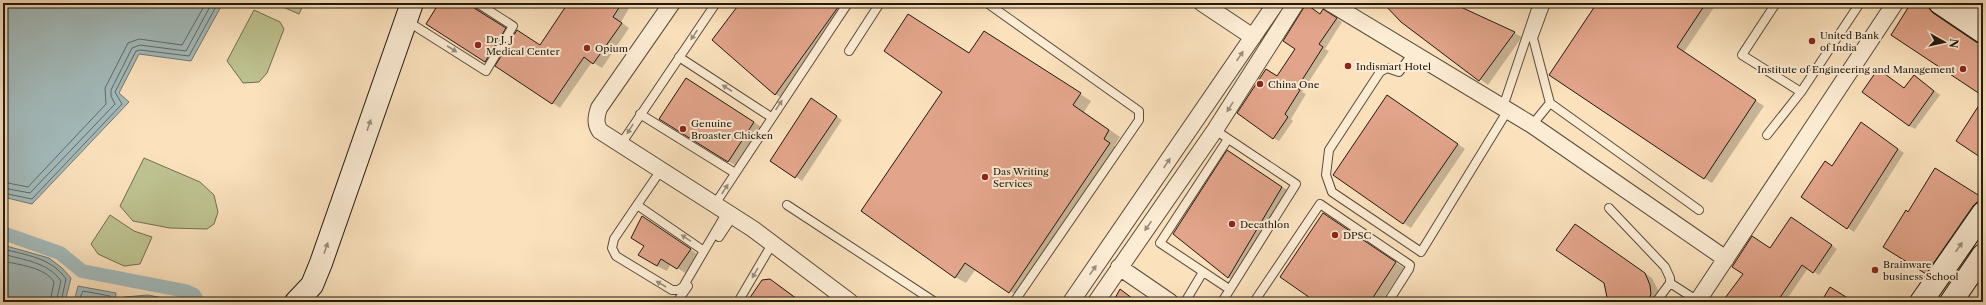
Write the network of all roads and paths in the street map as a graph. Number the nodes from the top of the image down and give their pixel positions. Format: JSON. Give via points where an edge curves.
{"nodes":[{"id":1,"x":477,"y":3,"type":"edge"},
{"id":2,"x":672,"y":3,"type":"edge"},
{"id":3,"x":716,"y":3,"type":"edge"},
{"id":4,"x":848,"y":3,"type":"edge"},
{"id":5,"x":880,"y":3,"type":"edge"},
{"id":6,"x":987,"y":3,"type":"edge"},
{"id":7,"x":1202,"y":3,"type":"edge"},
{"id":8,"x":1276,"y":3,"type":"edge"},
{"id":9,"x":1296,"y":3,"type":"edge"},
{"id":10,"x":1330,"y":3,"type":"edge"},
{"id":11,"x":1538,"y":3,"type":"edge"},
{"id":12,"x":1546,"y":3,"type":"edge"},
{"id":13,"x":1776,"y":3,"type":"edge"},
{"id":14,"x":1860,"y":3,"type":"edge"},
{"id":15,"x":1895,"y":3,"type":"edge"},
{"id":16,"x":1940,"y":3,"type":"edge"},
{"id":17,"x":1970,"y":3,"type":"edge"},
{"id":18,"x":409,"y":11,"type":"edge"},
{"id":19,"x":1983,"y":11,"type":"edge"},
{"id":20,"x":1983,"y":32,"type":"edge"},
{"id":21,"x":1253,"y":37,"type":"junction"},
{"id":22,"x":849,"y":51,"type":"dead end"},
{"id":23,"x":1413,"y":53,"type":"junction"},
{"id":24,"x":679,"y":57,"type":"junction"},
{"id":25,"x":1801,"y":92,"type":"junction"},
{"id":26,"x":1550,"y":103,"type":"junction"},
{"id":27,"x":1506,"y":109,"type":"junction"},
{"id":28,"x":640,"y":114,"type":"junction"},
{"id":29,"x":771,"y":117,"type":"junction"},
{"id":30,"x":1532,"y":125,"type":"junction"},
{"id":31,"x":1222,"y":134,"type":"junction"},
{"id":32,"x":1767,"y":135,"type":"dead end"},
{"id":33,"x":621,"y":144,"type":"junction"},
{"id":34,"x":661,"y":170,"type":"junction"},
{"id":35,"x":735,"y":173,"type":"junction"},
{"id":36,"x":1164,"y":204,"type":"junction"},
{"id":37,"x":637,"y":205,"type":"junction"},
{"id":38,"x":787,"y":205,"type":"dead end"},
{"id":39,"x":1609,"y":208,"type":"dead end"},
{"id":40,"x":1699,"y":210,"type":"dead end"},
{"id":41,"x":725,"y":211,"type":"junction"},
{"id":42,"x":1983,"y":213,"type":"edge"},
{"id":43,"x":1178,"y":214,"type":"junction"},
{"id":44,"x":772,"y":244,"type":"junction"},
{"id":45,"x":704,"y":251,"type":"junction"},
{"id":46,"x":1983,"y":256,"type":"edge"},
{"id":47,"x":1726,"y":259,"type":"junction"},
{"id":48,"x":1119,"y":267,"type":"junction"},
{"id":49,"x":1203,"y":272,"type":"junction"},
{"id":50,"x":1670,"y":282,"type":"junction"},
{"id":51,"x":1229,"y":289,"type":"junction"},
{"id":52,"x":313,"y":293,"type":"edge"},
{"id":53,"x":840,"y":299,"type":"edge"},
{"id":54,"x":1956,"y":301,"type":"edge"},
{"id":55,"x":296,"y":302,"type":"edge"},
{"id":56,"x":678,"y":302,"type":"edge"},
{"id":57,"x":738,"y":302,"type":"edge"},
{"id":58,"x":935,"y":302,"type":"edge"},
{"id":59,"x":1014,"y":302,"type":"edge"},
{"id":60,"x":1071,"y":302,"type":"edge"},
{"id":61,"x":1096,"y":302,"type":"edge"},
{"id":62,"x":1170,"y":302,"type":"edge"},
{"id":63,"x":1185,"y":302,"type":"edge"},
{"id":64,"x":1222,"y":302,"type":"edge"},
{"id":65,"x":1254,"y":302,"type":"edge"},
{"id":66,"x":1388,"y":302,"type":"edge"},
{"id":67,"x":1656,"y":302,"type":"edge"},
{"id":68,"x":1697,"y":302,"type":"edge"},
{"id":69,"x":1921,"y":302,"type":"edge"}],
"edges":[{"from":18,"to":1,"type":"lane","one_way":true,"via":[[486,71],[513,26]]},
{"from":2,"to":33,"type":"street","via":[[598,108],[596,126]]},
{"from":3,"to":24,"type":"lane","one_way":true},
{"from":29,"to":4,"type":"lane","one_way":true},
{"from":5,"to":22,"type":"lane"},
{"from":6,"to":59,"type":"lane","via":[[1140,112],[1135,126]]},
{"from":7,"to":21,"type":"street"},
{"from":8,"to":21,"type":"street"},
{"from":9,"to":31,"type":"street","one_way":true},
{"from":10,"to":23,"type":"street"},
{"from":11,"to":27,"type":"lane"},
{"from":12,"to":26,"type":"lane","via":[[1534,38]]},
{"from":13,"to":25,"type":"lane","via":[[1742,55]]},
{"from":14,"to":25,"type":"lane"},
{"from":15,"to":47,"type":"street"},
{"from":16,"to":20,"type":"street"},
{"from":17,"to":19,"type":"street"},
{"from":52,"to":18,"type":"street","one_way":true},
{"from":60,"to":21,"type":"street","one_way":true},
{"from":23,"to":27,"type":"street"},
{"from":23,"to":27,"type":"lane","via":[[1399,72],[1387,68],[1380,72],[1328,150],[1326,175],[1332,192],[1421,252]]},
{"from":24,"to":28,"type":"lane"},
{"from":29,"to":24,"type":"lane","one_way":true},
{"from":25,"to":32,"type":"lane"},
{"from":26,"to":30,"type":"lane"},
{"from":26,"to":40,"type":"lane"},
{"from":27,"to":30,"type":"street"},
{"from":28,"to":33,"type":"lane","one_way":true},
{"from":28,"to":35,"type":"lane"},
{"from":29,"to":35,"type":"lane"},
{"from":30,"to":47,"type":"street"},
{"from":31,"to":36,"type":"street"},
{"from":31,"to":43,"type":"lane"},
{"from":31,"to":51,"type":"lane","via":[[1296,184]]},
{"from":33,"to":34,"type":"street"},
{"from":34,"to":37,"type":"lane"},
{"from":34,"to":41,"type":"street"},
{"from":41,"to":35,"type":"lane","one_way":true},
{"from":36,"to":43,"type":"lane"},
{"from":36,"to":48,"type":"street","one_way":true},
{"from":45,"to":37,"type":"lane","one_way":true},
{"from":45,"to":37,"type":"lane","one_way":true,"via":[[683,287],[678,290],[672,290],[616,256],[612,248],[614,239]]},
{"from":38,"to":58,"type":"lane"},
{"from":39,"to":50,"type":"lane","via":[[1665,267]]},
{"from":41,"to":44,"type":"street"},
{"from":41,"to":45,"type":"lane"},
{"from":41,"to":56,"type":"lane"},
{"from":69,"to":42,"type":"street","one_way":true},
{"from":43,"to":49,"type":"lane","via":[[1160,243]]},
{"from":44,"to":53,"type":"street"},
{"from":44,"to":57,"type":"lane","one_way":true},
{"from":46,"to":54,"type":"street"},
{"from":47,"to":68,"type":"street"},
{"from":48,"to":61,"type":"street"},
{"from":48,"to":62,"type":"street"},
{"from":49,"to":51,"type":"lane"},
{"from":49,"to":63,"type":"lane"},
{"from":50,"to":67,"type":"lane"},
{"from":50,"to":68,"type":"lane"},
{"from":51,"to":64,"type":"lane"},
{"from":52,"to":55,"type":"street"},
{"from":65,"to":66,"type":"lane","via":[[1320,204],[1410,265]]}]}
